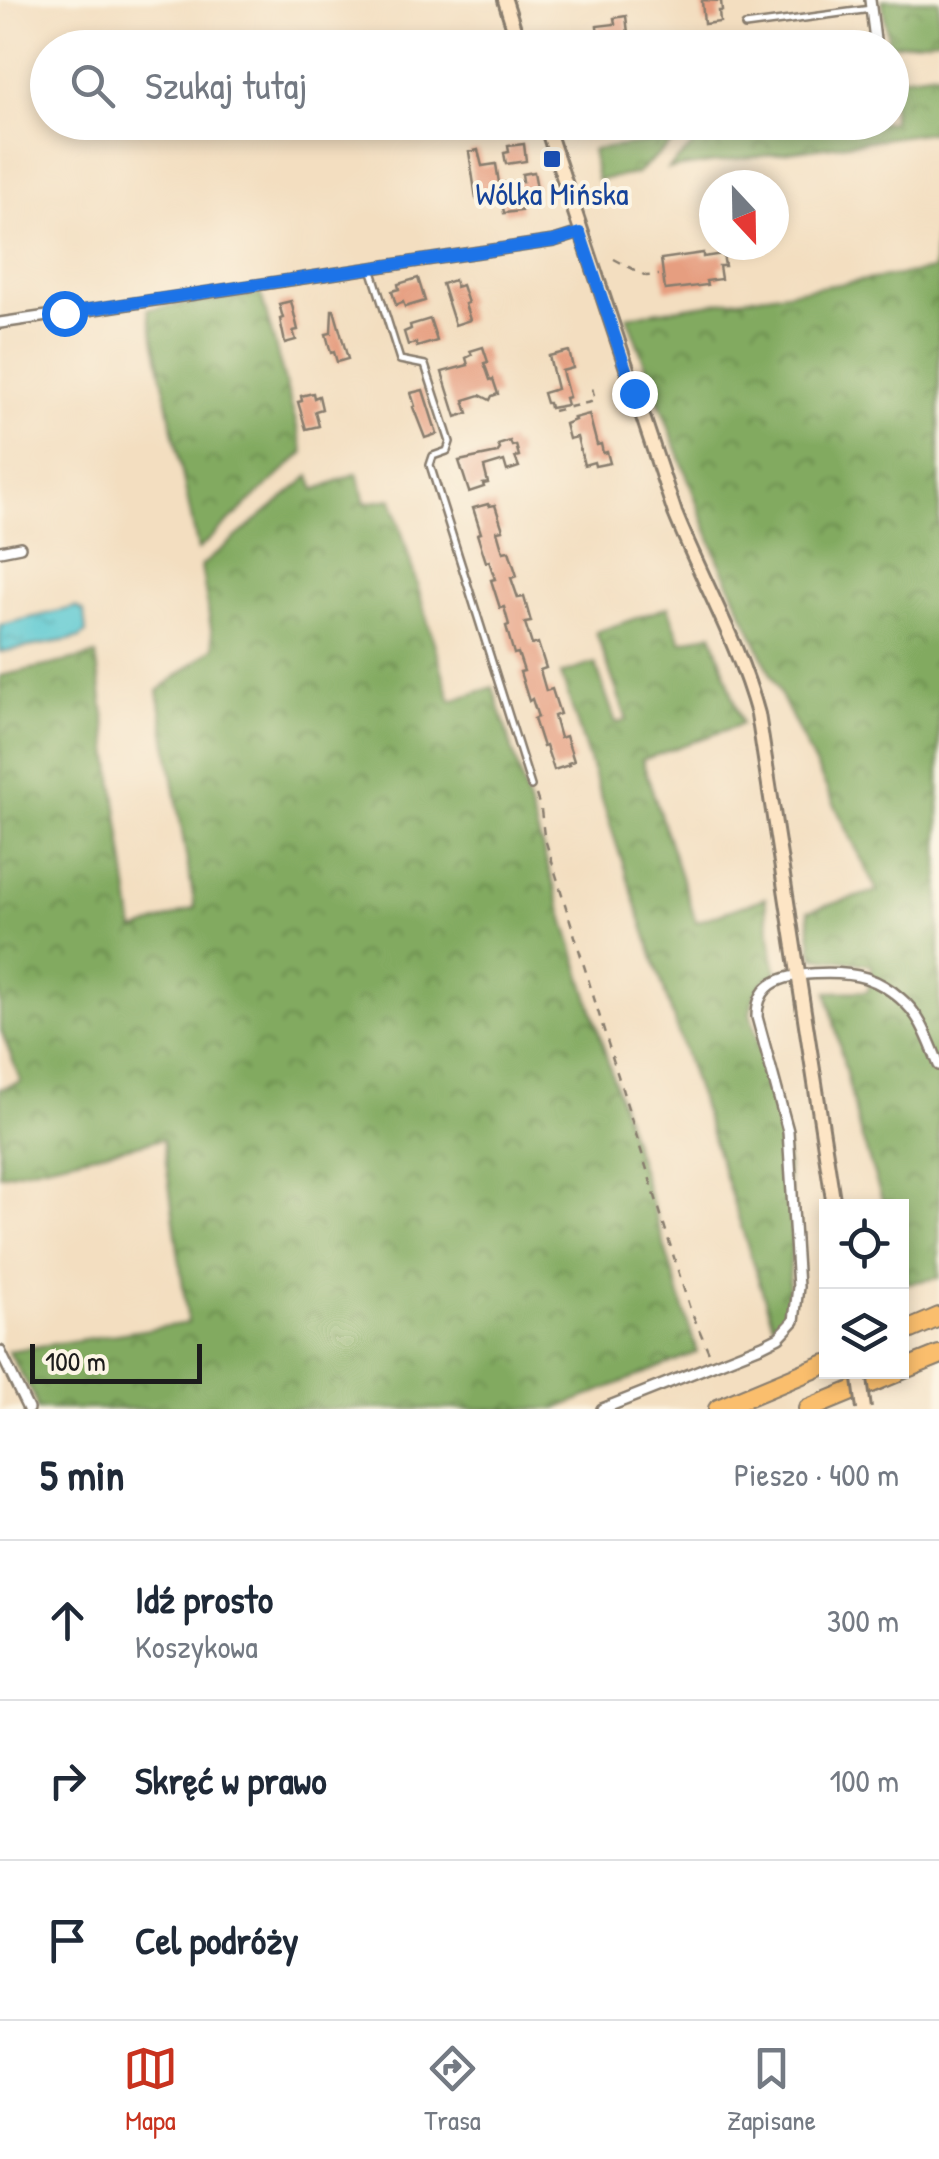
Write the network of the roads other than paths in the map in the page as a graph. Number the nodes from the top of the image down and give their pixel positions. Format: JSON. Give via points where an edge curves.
{"nodes":[{"id":1,"x":504,"y":0,"type":"edge"},
{"id":2,"x":871,"y":5,"type":"edge"},
{"id":3,"x":745,"y":26,"type":"dead end"},
{"id":4,"x":514,"y":30,"type":"edge"},
{"id":5,"x":874,"y":30,"type":"edge"},
{"id":6,"x":551,"y":140,"type":"edge"},
{"id":7,"x":580,"y":233,"type":"junction"},
{"id":8,"x":371,"y":268,"type":"junction"},
{"id":9,"x":0,"y":323,"type":"edge"},
{"id":10,"x":20,"y":547,"type":"dead end"},
{"id":11,"x":0,"y":551,"type":"edge"},
{"id":12,"x":531,"y":786,"type":"road end"},
{"id":13,"x":799,"y":976,"type":"junction"},
{"id":14,"x":939,"y":1065,"type":"edge"},
{"id":15,"x":833,"y":1199,"type":"edge"},
{"id":16,"x":939,"y":1317,"type":"edge"},
{"id":17,"x":909,"y":1330,"type":"edge"},
{"id":18,"x":0,"y":1351,"type":"edge"},
{"id":19,"x":939,"y":1354,"type":"edge"},
{"id":20,"x":819,"y":1367,"type":"edge"},
{"id":21,"x":909,"y":1367,"type":"edge"},
{"id":22,"x":859,"y":1379,"type":"edge"},
{"id":23,"x":881,"y":1379,"type":"edge"},
{"id":24,"x":28,"y":1409,"type":"edge"},
{"id":25,"x":602,"y":1409,"type":"edge"},
{"id":26,"x":718,"y":1409,"type":"edge"},
{"id":27,"x":808,"y":1409,"type":"edge"},
{"id":28,"x":864,"y":1409,"type":"edge"}],
"edges":[{"from":1,"to":4,"type":"street"},
{"from":2,"to":3,"type":"lane"},
{"from":2,"to":5,"type":"street"},
{"from":6,"to":7,"type":"street"},
{"from":7,"to":8,"type":"street"},
{"from":7,"to":13,"type":"street","via":[[675,513],[752,694]]},
{"from":8,"to":9,"type":"street"},
{"from":8,"to":12,"type":"lane","via":[[400,360],[426,365],[450,442],[430,464]]},
{"from":10,"to":11,"type":"street"},
{"from":13,"to":14,"type":"street","via":[[844,974],[888,988],[915,1014]]},
{"from":13,"to":15,"type":"street"},
{"from":13,"to":25,"type":"street","via":[[767,988],[757,1018],[788,1130],[798,1287],[789,1328]]},
{"from":16,"to":17,"type":"highway"},
{"from":18,"to":24,"type":"street"},
{"from":19,"to":21,"type":"highway"},
{"from":20,"to":26,"type":"highway"},
{"from":22,"to":28,"type":"street","bridge":true},
{"from":23,"to":27,"type":"highway"}]}
